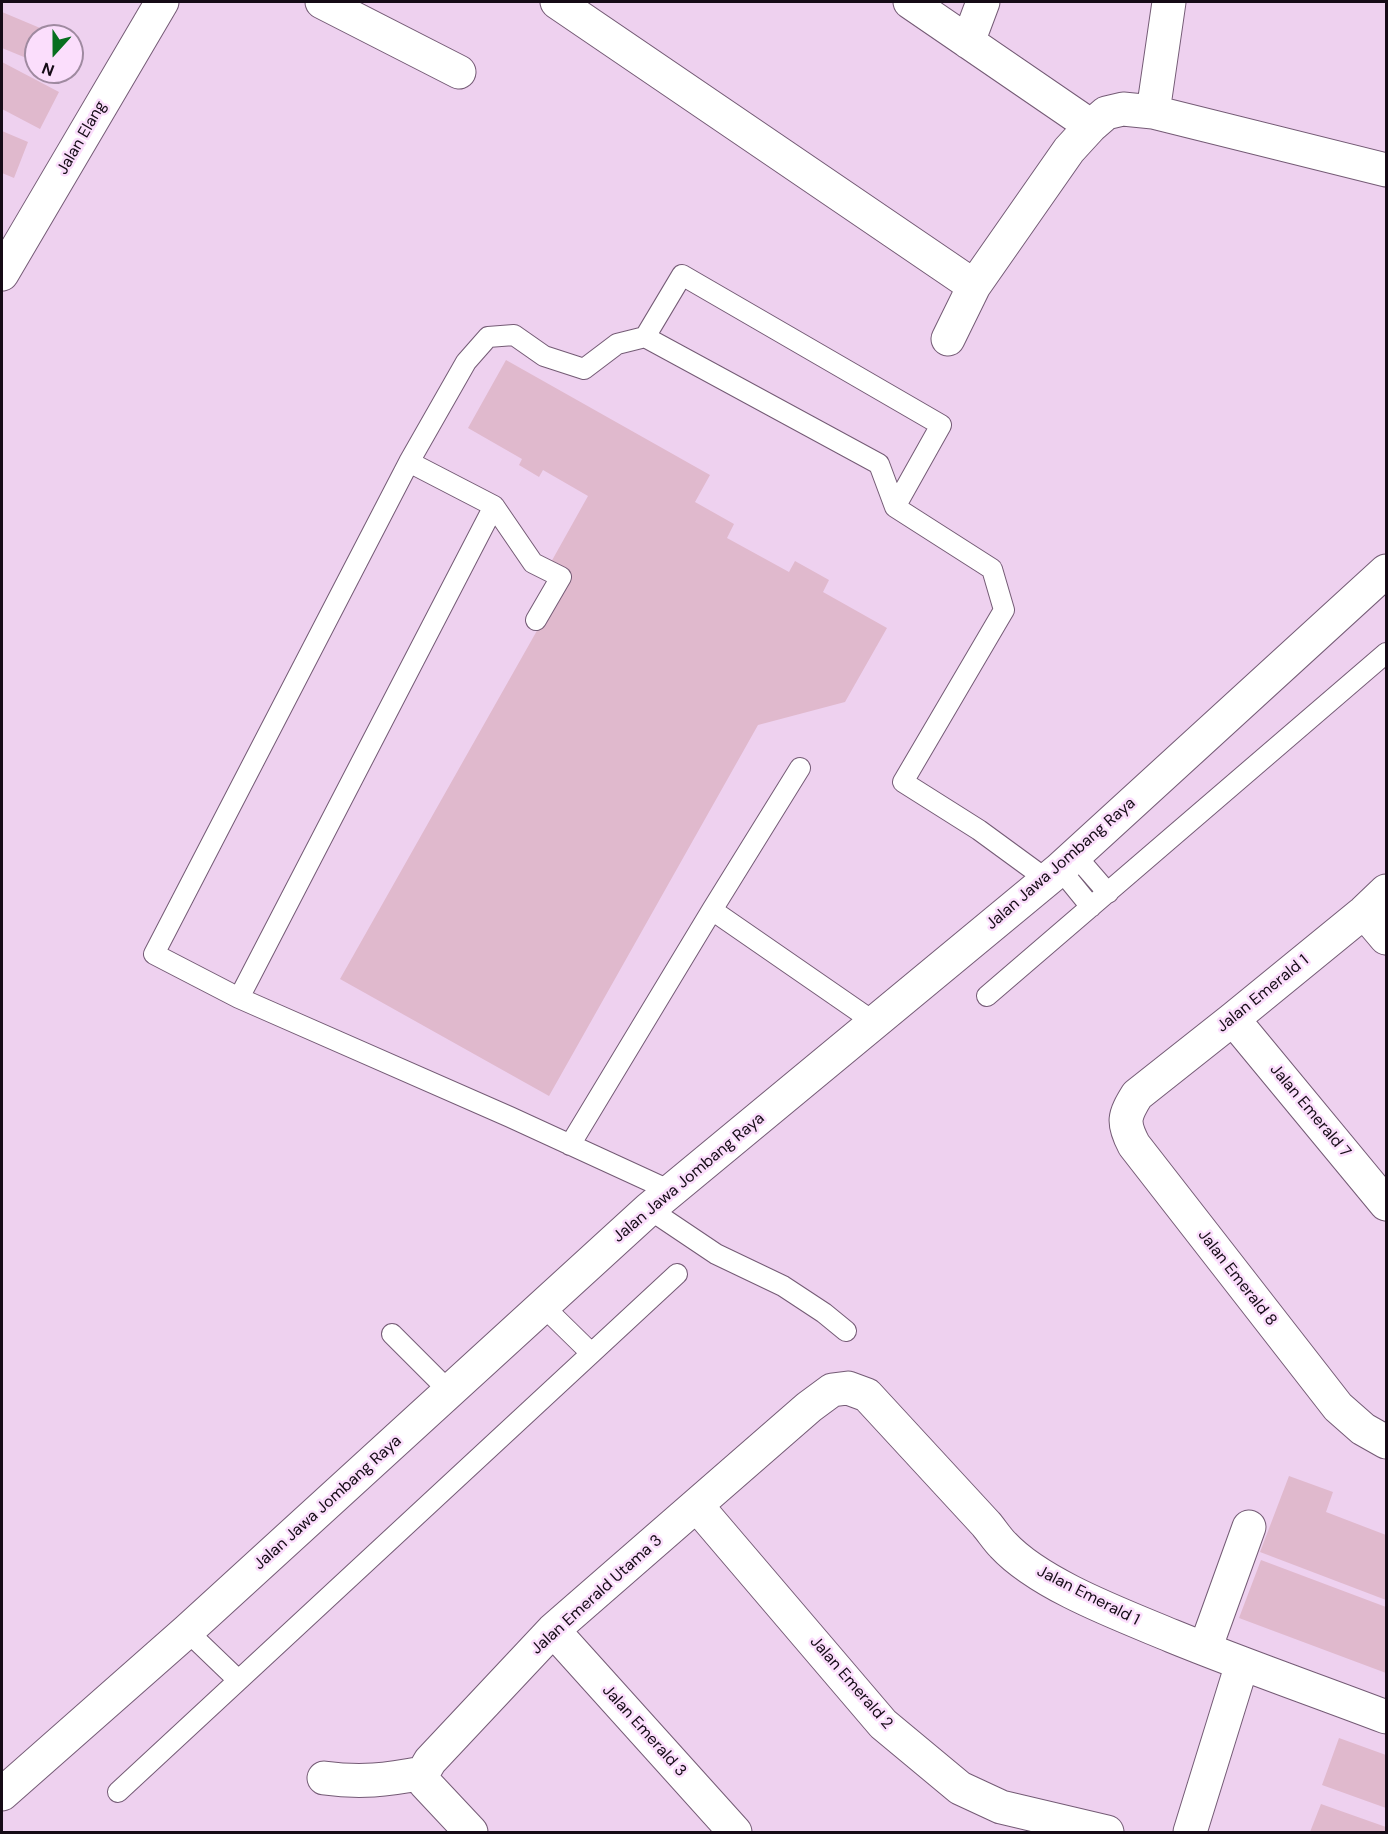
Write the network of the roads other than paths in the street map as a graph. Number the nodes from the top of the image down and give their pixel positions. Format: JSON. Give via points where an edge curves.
{"nodes":[{"id":1,"x":162,"y":2,"type":"edge"},
{"id":2,"x":322,"y":2,"type":"edge"},
{"id":3,"x":557,"y":2,"type":"edge"},
{"id":4,"x":910,"y":2,"type":"edge"},
{"id":5,"x":983,"y":2,"type":"edge"},
{"id":6,"x":1169,"y":2,"type":"edge"},
{"id":7,"x":968,"y":42,"type":"junction"},
{"id":8,"x":459,"y":72,"type":"dead end"},
{"id":9,"x":1153,"y":112,"type":"junction"},
{"id":10,"x":1091,"y":126,"type":"junction"},
{"id":11,"x":1386,"y":170,"type":"edge"},
{"id":12,"x":2,"y":274,"type":"edge"},
{"id":13,"x":974,"y":286,"type":"junction"},
{"id":14,"x":645,"y":337,"type":"junction"},
{"id":15,"x":948,"y":339,"type":"dead end"},
{"id":16,"x":409,"y":462,"type":"junction"},
{"id":17,"x":494,"y":506,"type":"junction"},
{"id":18,"x":895,"y":507,"type":"junction"},
{"id":19,"x":1386,"y":571,"type":"edge"},
{"id":20,"x":536,"y":620,"type":"dead end"},
{"id":21,"x":1386,"y":653,"type":"edge"},
{"id":22,"x":800,"y":768,"type":"dead end"},
{"id":23,"x":1060,"y":868,"type":"junction"},
{"id":24,"x":1108,"y":893,"type":"junction"},
{"id":25,"x":1375,"y":901,"type":"edge"},
{"id":26,"x":1091,"y":907,"type":"junction"},
{"id":27,"x":712,"y":909,"type":"junction"},
{"id":28,"x":1386,"y":938,"type":"edge"},
{"id":29,"x":987,"y":996,"type":"dead end"},
{"id":30,"x":239,"y":998,"type":"junction"},
{"id":31,"x":1233,"y":1019,"type":"junction"},
{"id":32,"x":874,"y":1022,"type":"junction"},
{"id":33,"x":1137,"y":1095,"type":"joint"},
{"id":34,"x":570,"y":1145,"type":"junction"},
{"id":35,"x":660,"y":1200,"type":"junction"},
{"id":36,"x":1386,"y":1204,"type":"edge"},
{"id":37,"x":677,"y":1274,"type":"dead end"},
{"id":38,"x":543,"y":1306,"type":"junction"},
{"id":39,"x":846,"y":1331,"type":"dead end"},
{"id":40,"x":392,"y":1334,"type":"dead end"},
{"id":41,"x":591,"y":1353,"type":"junction"},
{"id":42,"x":848,"y":1388,"type":"joint"},
{"id":43,"x":450,"y":1392,"type":"junction"},
{"id":44,"x":1386,"y":1442,"type":"edge"},
{"id":45,"x":697,"y":1506,"type":"junction"},
{"id":46,"x":1249,"y":1527,"type":"dead end"},
{"id":47,"x":553,"y":1630,"type":"junction"},
{"id":48,"x":187,"y":1631,"type":"junction"},
{"id":49,"x":1205,"y":1649,"type":"junction"},
{"id":50,"x":1242,"y":1664,"type":"junction"},
{"id":51,"x":237,"y":1679,"type":"junction"},
{"id":52,"x":1386,"y":1717,"type":"edge"},
{"id":53,"x":423,"y":1773,"type":"junction"},
{"id":54,"x":324,"y":1778,"type":"dead end"},
{"id":55,"x":118,"y":1792,"type":"dead end"},
{"id":56,"x":2,"y":1794,"type":"edge"},
{"id":57,"x":471,"y":1833,"type":"edge"},
{"id":58,"x":735,"y":1833,"type":"edge"},
{"id":59,"x":1107,"y":1833,"type":"edge"},
{"id":60,"x":1190,"y":1833,"type":"edge"}],
"edges":[{"from":1,"to":12,"type":"street","name":"Jalan Elang"},
{"from":2,"to":8,"type":"street"},
{"from":3,"to":13,"type":"street"},
{"from":4,"to":7,"type":"street"},
{"from":5,"to":7,"type":"street"},
{"from":6,"to":9,"type":"street"},
{"from":7,"to":10,"type":"street"},
{"from":9,"to":10,"type":"street","via":[[1123,109],[1106,113]]},
{"from":9,"to":11,"type":"street"},
{"from":10,"to":13,"type":"street","via":[[1069,150]]},
{"from":13,"to":15,"type":"street"},
{"from":14,"to":16,"type":"lane","via":[[617,344],[584,369],[544,356],[514,335],[488,337],[466,362]]},
{"from":14,"to":18,"type":"lane","via":[[879,464]]},
{"from":14,"to":18,"type":"lane","via":[[682,275],[941,424]]},
{"from":16,"to":17,"type":"lane"},
{"from":16,"to":30,"type":"lane","via":[[154,954]]},
{"from":17,"to":20,"type":"lane","via":[[533,563],[561,577]]},
{"from":17,"to":30,"type":"lane"},
{"from":18,"to":23,"type":"lane","via":[[992,569],[1004,610],[903,782],[979,830]]},
{"from":19,"to":23,"type":"street","name":"Jalan Jawa Jombang Raya"},
{"from":21,"to":24,"type":"lane"},
{"from":22,"to":27,"type":"lane"},
{"from":23,"to":24,"type":"lane"},
{"from":23,"to":26,"type":"lane"},
{"from":23,"to":32,"type":"street","name":"Jalan Jawa Jombang Raya"},
{"from":24,"to":26,"type":"lane"},
{"from":25,"to":28,"type":"street"},
{"from":25,"to":31,"type":"street","name":"Jalan Emerald 1"},
{"from":26,"to":29,"type":"lane"},
{"from":27,"to":32,"type":"lane"},
{"from":27,"to":34,"type":"lane"},
{"from":30,"to":34,"type":"lane"},
{"from":31,"to":33,"type":"street","name":"Jalan Emerald 1"},
{"from":31,"to":36,"type":"street","name":"Jalan Emerald 7"},
{"from":32,"to":35,"type":"street","name":"Jalan Jawa Jombang Raya"},
{"from":33,"to":44,"type":"street","name":"Jalan Emerald 8","via":[[1128,1110],[1125,1128],[1134,1145],[1338,1407]]},
{"from":34,"to":35,"type":"lane"},
{"from":35,"to":38,"type":"street","name":"Jalan Jawa Jombang Raya"},
{"from":35,"to":39,"type":"lane","via":[[716,1254],[783,1287]]},
{"from":37,"to":41,"type":"lane"},
{"from":38,"to":41,"type":"lane"},
{"from":38,"to":43,"type":"street","name":"Jalan Jawa Jombang Raya"},
{"from":40,"to":43,"type":"lane"},
{"from":41,"to":51,"type":"lane"},
{"from":42,"to":45,"type":"street","name":"Jalan Emerald Utama 3","via":[[832,1390],[808,1407]]},
{"from":42,"to":49,"type":"street","name":"Jalan Emerald 1","via":[[867,1395],[1004,1547],[1035,1571],[1104,1607]]},
{"from":43,"to":48,"type":"street","name":"Jalan Jawa Jombang Raya"},
{"from":45,"to":47,"type":"street","name":"Jalan Emerald Utama 3"},
{"from":45,"to":59,"type":"street","name":"Jalan Emerald 2","via":[[884,1724],[960,1788],[1001,1807]]},
{"from":46,"to":49,"type":"street"},
{"from":47,"to":53,"type":"street","name":"Jalan Emerald Utama 3"},
{"from":47,"to":58,"type":"street","name":"Jalan Emerald 3"},
{"from":48,"to":51,"type":"lane"},
{"from":48,"to":56,"type":"street","name":"Jalan Jawa Jombang Raya"},
{"from":49,"to":50,"type":"street","name":"Jalan Emerald 1"},
{"from":50,"to":52,"type":"street","name":"Jalan Emerald 1"},
{"from":50,"to":60,"type":"street"},
{"from":51,"to":55,"type":"lane"},
{"from":53,"to":54,"type":"street","via":[[382,1781]]},
{"from":53,"to":57,"type":"street","via":[[425,1783]]}]}
